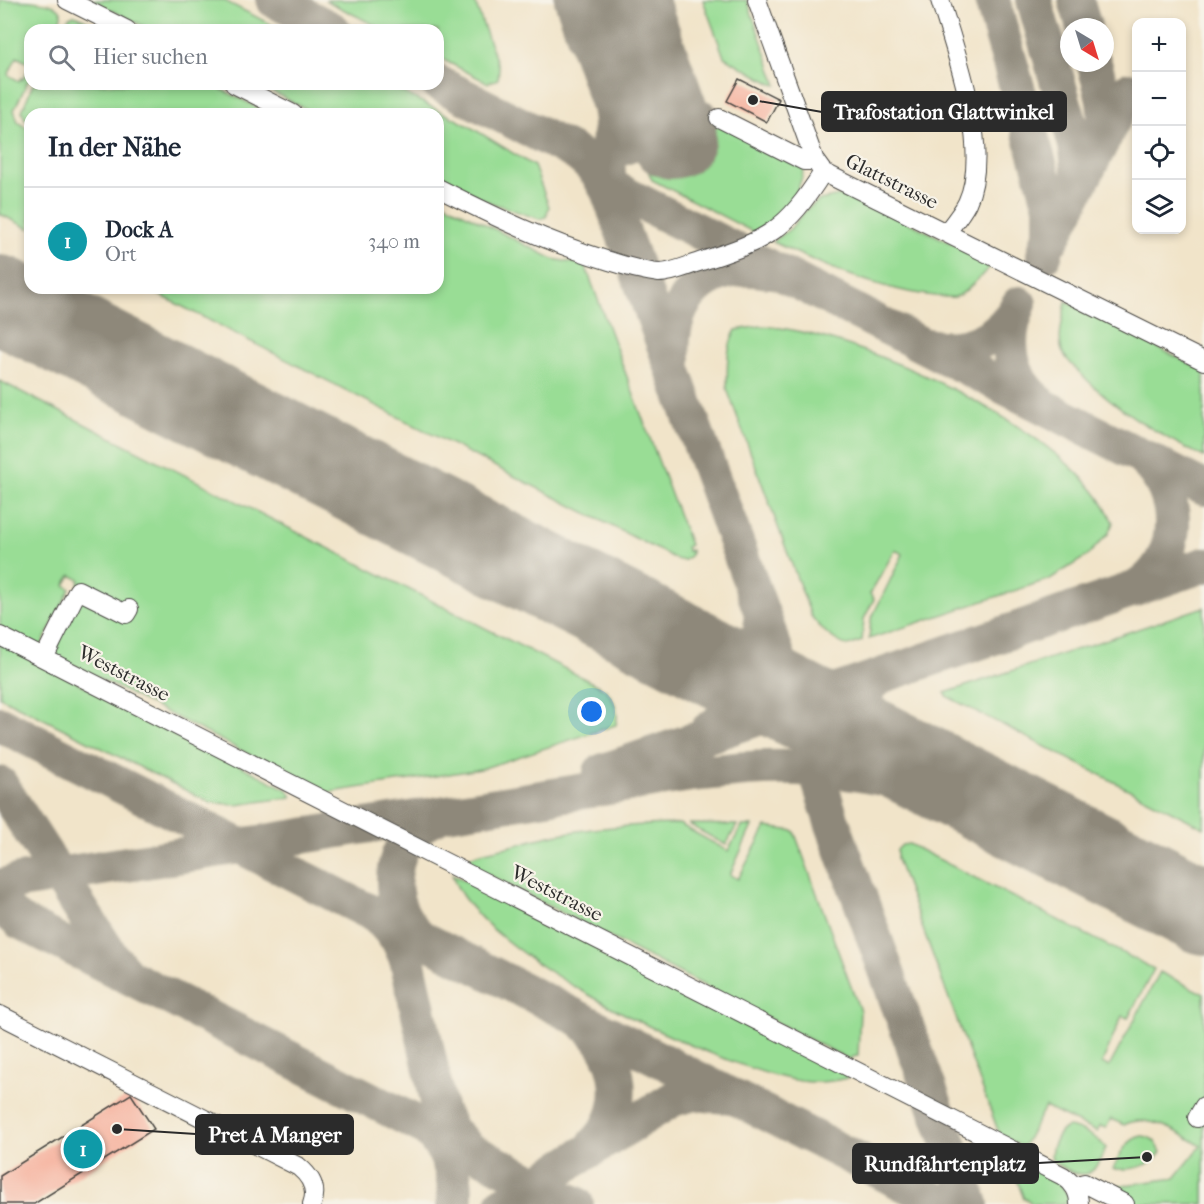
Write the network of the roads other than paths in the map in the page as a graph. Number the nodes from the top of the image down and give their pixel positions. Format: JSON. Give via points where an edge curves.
{"nodes":[{"id":1,"x":67,"y":0,"type":"edge"},
{"id":2,"x":757,"y":0,"type":"edge"},
{"id":3,"x":940,"y":0,"type":"edge"},
{"id":4,"x":115,"y":24,"type":"edge"},
{"id":5,"x":246,"y":90,"type":"edge"},
{"id":6,"x":282,"y":108,"type":"edge"},
{"id":7,"x":720,"y":118,"type":"dead end"},
{"id":8,"x":819,"y":166,"type":"junction"},
{"id":9,"x":444,"y":191,"type":"edge"},
{"id":10,"x":946,"y":233,"type":"junction"},
{"id":11,"x":1204,"y":361,"type":"edge"},
{"id":12,"x":129,"y":609,"type":"dead end"},
{"id":13,"x":0,"y":636,"type":"edge"},
{"id":14,"x":44,"y":658,"type":"junction"},
{"id":15,"x":0,"y":1006,"type":"edge"},
{"id":16,"x":0,"y":1015,"type":"edge"},
{"id":17,"x":21,"y":1025,"type":"junction"},
{"id":18,"x":1076,"y":1195,"type":"edge"},
{"id":19,"x":312,"y":1204,"type":"edge"},
{"id":20,"x":1125,"y":1204,"type":"edge"}],
"edges":[{"from":1,"to":4,"type":"lane"},
{"from":2,"to":8,"type":"lane"},
{"from":3,"to":10,"type":"lane","via":[[967,93],[975,165],[966,204]]},
{"from":5,"to":6,"type":"lane"},
{"from":7,"to":8,"type":"lane"},
{"from":8,"to":9,"type":"lane","name":"Glattstrasse","via":[[792,215],[770,234],[750,245],[664,273],[638,270],[567,248]]},
{"from":8,"to":10,"type":"lane","name":"Glattstrasse"},
{"from":10,"to":11,"type":"lane","name":"Glattstrasse"},
{"from":12,"to":14,"type":"lane","via":[[126,614],[77,586]]},
{"from":13,"to":14,"type":"lane","name":"Weststrasse"},
{"from":14,"to":18,"type":"lane","name":"Weststrasse","via":[[1063,1176]]},
{"from":15,"to":17,"type":"lane"},
{"from":16,"to":17,"type":"lane"},
{"from":17,"to":19,"type":"lane","via":[[299,1167],[314,1187]]},
{"from":18,"to":20,"type":"lane","via":[[1084,1183]]}]}
